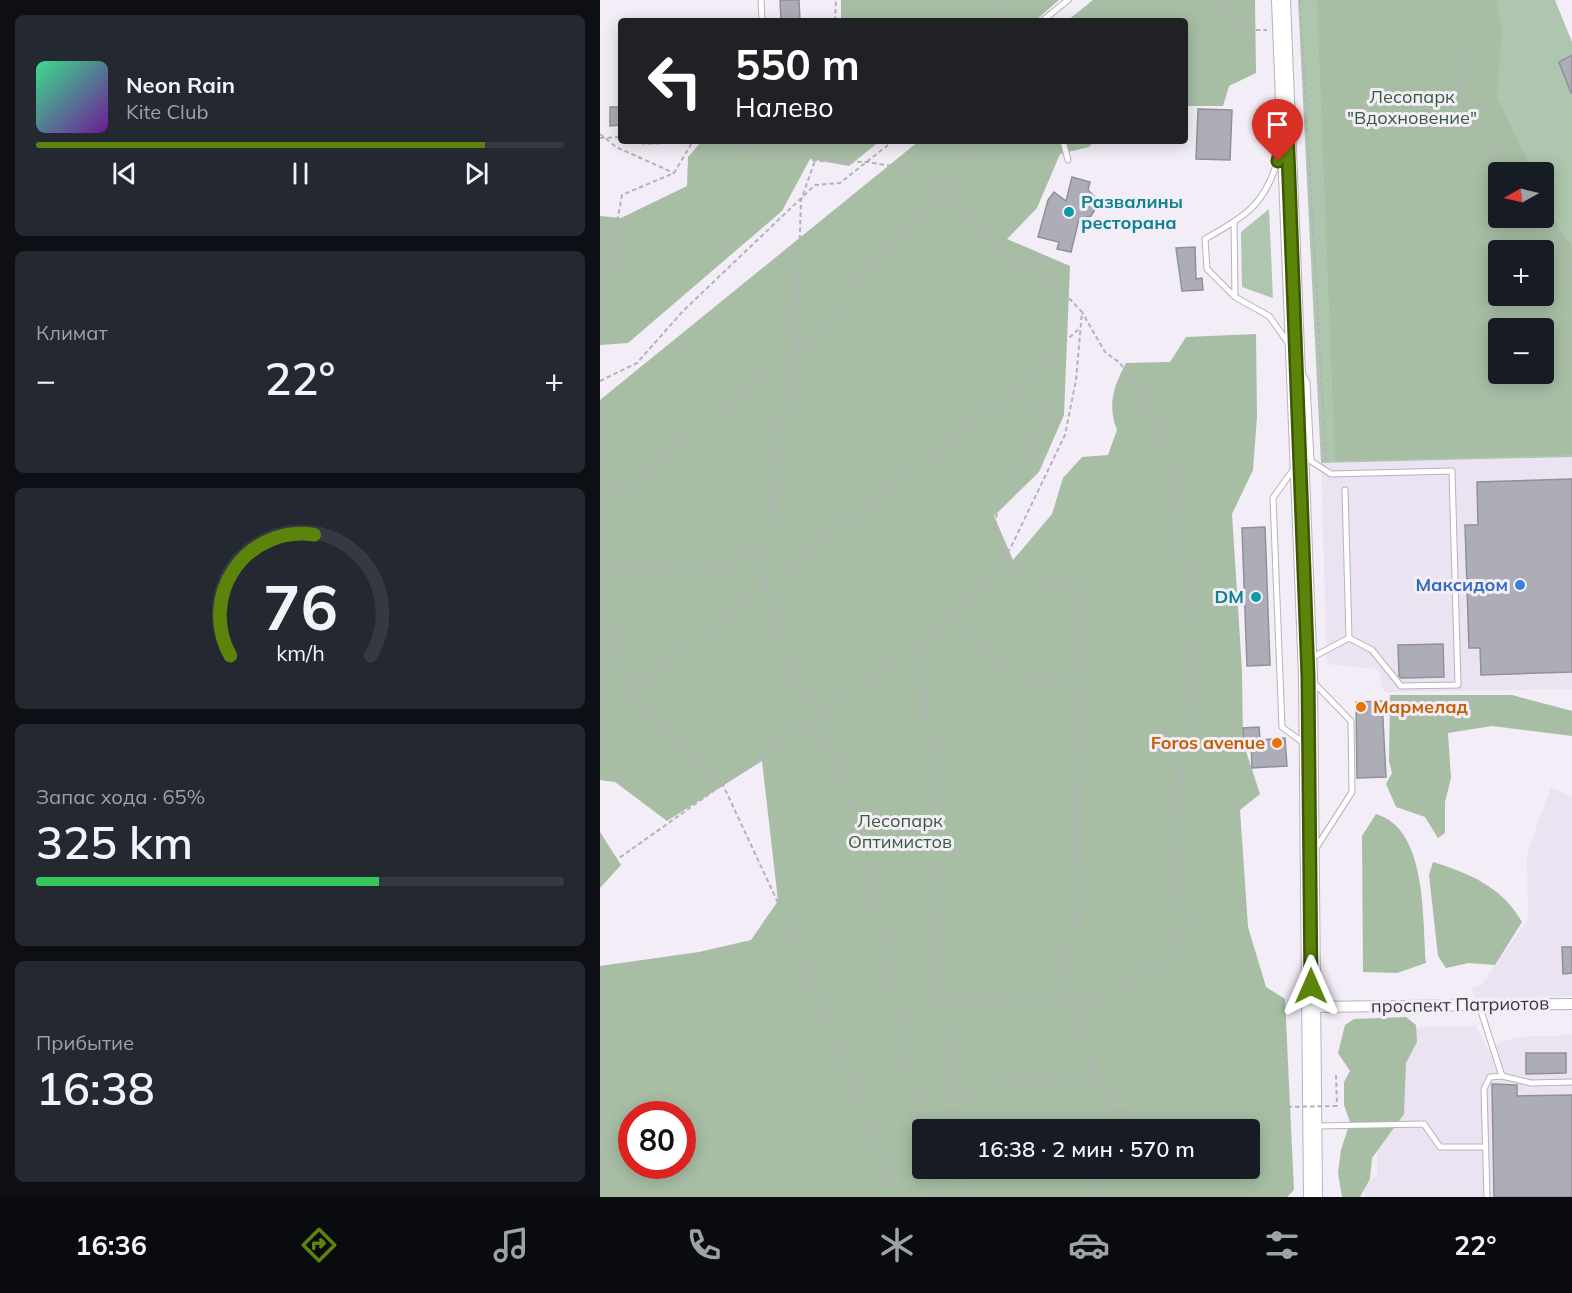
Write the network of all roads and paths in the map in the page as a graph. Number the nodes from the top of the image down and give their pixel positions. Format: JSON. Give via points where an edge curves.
{"nodes":[{"id":1,"x":761,"y":0,"type":"edge"},
{"id":2,"x":836,"y":0,"type":"edge"},
{"id":3,"x":999,"y":0,"type":"edge"},
{"id":4,"x":1068,"y":0,"type":"edge"},
{"id":5,"x":1214,"y":0,"type":"edge"},
{"id":6,"x":1281,"y":0,"type":"edge"},
{"id":7,"x":1300,"y":0,"type":"edge"},
{"id":8,"x":762,"y":18,"type":"edge"},
{"id":9,"x":835,"y":18,"type":"edge"},
{"id":10,"x":996,"y":18,"type":"edge"},
{"id":11,"x":1046,"y":18,"type":"edge"},
{"id":12,"x":1282,"y":30,"type":"junction"},
{"id":13,"x":1461,"y":51,"type":"dead end"},
{"id":14,"x":1287,"y":127,"type":"junction"},
{"id":15,"x":600,"y":136,"type":"edge"},
{"id":16,"x":604,"y":137,"type":"junction"},
{"id":17,"x":618,"y":137,"type":"edge"},
{"id":18,"x":691,"y":144,"type":"edge"},
{"id":19,"x":732,"y":144,"type":"edge"},
{"id":20,"x":821,"y":144,"type":"edge"},
{"id":21,"x":889,"y":144,"type":"edge"},
{"id":22,"x":966,"y":144,"type":"edge"},
{"id":23,"x":1064,"y":144,"type":"edge"},
{"id":24,"x":1068,"y":160,"type":"dead end"},
{"id":25,"x":817,"y":161,"type":"junction"},
{"id":26,"x":868,"y":162,"type":"junction"},
{"id":27,"x":1503,"y":162,"type":"edge"},
{"id":28,"x":674,"y":174,"type":"junction"},
{"id":29,"x":943,"y":187,"type":"junction"},
{"id":30,"x":801,"y":200,"type":"junction"},
{"id":31,"x":1234,"y":223,"type":"junction"},
{"id":32,"x":1551,"y":228,"type":"edge"},
{"id":33,"x":1572,"y":272,"type":"edge"},
{"id":34,"x":1235,"y":297,"type":"junction"},
{"id":35,"x":1082,"y":312,"type":"junction"},
{"id":36,"x":600,"y":317,"type":"edge"},
{"id":37,"x":1080,"y":328,"type":"junction"},
{"id":38,"x":796,"y":353,"type":"junction"},
{"id":39,"x":1295,"y":357,"type":"junction"},
{"id":40,"x":600,"y":381,"type":"edge"},
{"id":41,"x":1016,"y":386,"type":"junction"},
{"id":42,"x":600,"y":458,"type":"edge"},
{"id":43,"x":1300,"y":459,"type":"junction"},
{"id":44,"x":1328,"y":473,"type":"junction"},
{"id":45,"x":1345,"y":490,"type":"dead end"},
{"id":46,"x":604,"y":498,"type":"junction"},
{"id":47,"x":600,"y":500,"type":"edge"},
{"id":48,"x":765,"y":545,"type":"junction"},
{"id":49,"x":1006,"y":554,"type":"junction"},
{"id":50,"x":601,"y":568,"type":"edge"},
{"id":51,"x":765,"y":584,"type":"junction"},
{"id":52,"x":948,"y":619,"type":"junction"},
{"id":53,"x":1349,"y":638,"type":"junction"},
{"id":54,"x":922,"y":643,"type":"junction"},
{"id":55,"x":1307,"y":668,"type":"junction"},
{"id":56,"x":633,"y":692,"type":"junction"},
{"id":57,"x":818,"y":715,"type":"junction"},
{"id":58,"x":1079,"y":725,"type":"junction"},
{"id":59,"x":1309,"y":747,"type":"junction"},
{"id":60,"x":723,"y":785,"type":"junction"},
{"id":61,"x":1310,"y":857,"type":"junction"},
{"id":62,"x":600,"y":868,"type":"edge"},
{"id":63,"x":1073,"y":1000,"type":"junction"},
{"id":64,"x":943,"y":1002,"type":"junction"},
{"id":65,"x":1572,"y":1004,"type":"edge"},
{"id":66,"x":1479,"y":1005,"type":"junction"},
{"id":67,"x":1311,"y":1007,"type":"junction"},
{"id":68,"x":1091,"y":1055,"type":"junction"},
{"id":69,"x":1336,"y":1075,"type":"dead end"},
{"id":70,"x":1502,"y":1076,"type":"junction"},
{"id":71,"x":1572,"y":1082,"type":"edge"},
{"id":72,"x":950,"y":1100,"type":"junction"},
{"id":73,"x":919,"y":1119,"type":"edge"},
{"id":74,"x":953,"y":1119,"type":"edge"},
{"id":75,"x":1125,"y":1119,"type":"edge"},
{"id":76,"x":1312,"y":1126,"type":"junction"},
{"id":77,"x":1280,"y":1132,"type":"dead end"},
{"id":78,"x":1486,"y":1147,"type":"junction"},
{"id":79,"x":932,"y":1179,"type":"edge"},
{"id":80,"x":961,"y":1179,"type":"edge"},
{"id":81,"x":1098,"y":1179,"type":"edge"},
{"id":82,"x":900,"y":1197,"type":"edge"},
{"id":83,"x":936,"y":1197,"type":"edge"},
{"id":84,"x":963,"y":1197,"type":"edge"},
{"id":85,"x":1089,"y":1197,"type":"edge"},
{"id":86,"x":1313,"y":1197,"type":"edge"},
{"id":87,"x":1487,"y":1197,"type":"edge"}],
"edges":[{"from":1,"to":8,"type":"lane"},
{"from":2,"to":9,"type":"path"},
{"from":3,"to":10,"type":"path"},
{"from":4,"to":11,"type":"lane"},
{"from":5,"to":12,"type":"path","via":[[1251,30]]},
{"from":6,"to":12,"type":"highway"},
{"from":7,"to":44,"type":"path"},
{"from":12,"to":14,"type":"highway"},
{"from":13,"to":27,"type":"path","via":[[1461,108],[1483,126]]},
{"from":14,"to":31,"type":"lane","via":[[1273,178],[1260,202]]},
{"from":14,"to":39,"type":"highway"},
{"from":15,"to":16,"type":"path"},
{"from":16,"to":17,"type":"path"},
{"from":16,"to":28,"type":"path","via":[[616,147]]},
{"from":18,"to":28,"type":"path"},
{"from":19,"to":25,"type":"path"},
{"from":20,"to":25,"type":"path"},
{"from":21,"to":26,"type":"path"},
{"from":22,"to":29,"type":"path","via":[[960,168]]},
{"from":23,"to":24,"type":"lane"},
{"from":25,"to":26,"type":"path"},
{"from":25,"to":30,"type":"path"},
{"from":26,"to":29,"type":"path","via":[[909,169]]},
{"from":26,"to":30,"type":"path","via":[[840,183],[815,185]]},
{"from":28,"to":36,"type":"path","via":[[622,195]]},
{"from":29,"to":35,"type":"path","via":[[994,250],[1047,275]]},
{"from":29,"to":38,"type":"path"},
{"from":30,"to":38,"type":"path"},
{"from":30,"to":40,"type":"path","via":[[682,311],[637,363]]},
{"from":31,"to":34,"type":"lane"},
{"from":31,"to":34,"type":"lane","via":[[1205,239],[1207,269]]},
{"from":32,"to":33,"type":"path","via":[[1563,261]]},
{"from":34,"to":39,"type":"lane","via":[[1269,316]]},
{"from":35,"to":37,"type":"path"},
{"from":35,"to":63,"type":"path","via":[[1106,352],[1120,363],[1138,389],[1164,443],[1178,484],[1177,524],[1200,633],[1190,690],[1176,836],[1179,889],[1186,922],[1166,957],[1106,995]]},
{"from":37,"to":41,"type":"path"},
{"from":37,"to":49,"type":"path","via":[[1076,380],[1065,435]]},
{"from":38,"to":46,"type":"path","via":[[714,415],[644,477]]},
{"from":38,"to":48,"type":"path","via":[[771,476]]},
{"from":39,"to":43,"type":"highway"},
{"from":39,"to":44,"type":"lane","via":[[1307,382],[1311,461]]},
{"from":41,"to":49,"type":"path","via":[[1027,401],[1041,403],[1058,417],[1041,428],[1028,464],[1000,502],[996,534]]},
{"from":41,"to":51,"type":"path","via":[[971,426]]},
{"from":42,"to":46,"type":"path"},
{"from":43,"to":55,"type":"highway"},
{"from":43,"to":59,"type":"lane","via":[[1273,498],[1282,727]]},
{"from":44,"to":53,"type":"lane","via":[[1452,471],[1458,685],[1401,686],[1372,650]]},
{"from":45,"to":53,"type":"lane"},
{"from":46,"to":47,"type":"path"},
{"from":46,"to":50,"type":"path"},
{"from":48,"to":50,"type":"path","via":[[707,573]]},
{"from":48,"to":51,"type":"path"},
{"from":49,"to":52,"type":"path","via":[[995,571]]},
{"from":49,"to":58,"type":"path","via":[[1036,580],[1084,589],[1088,704]]},
{"from":50,"to":56,"type":"path","via":[[603,610]]},
{"from":51,"to":56,"type":"path"},
{"from":51,"to":57,"type":"path","via":[[790,671]]},
{"from":52,"to":54,"type":"path"},
{"from":52,"to":58,"type":"path","via":[[990,657],[1040,684],[1064,686],[1076,699]]},
{"from":53,"to":55,"type":"lane"},
{"from":54,"to":57,"type":"path"},
{"from":54,"to":64,"type":"path"},
{"from":55,"to":59,"type":"highway"},
{"from":55,"to":61,"type":"lane","via":[[1351,721],[1352,792]]},
{"from":56,"to":60,"type":"path","via":[[668,738]]},
{"from":57,"to":60,"type":"path"},
{"from":57,"to":73,"type":"path","via":[[861,829]]},
{"from":58,"to":63,"type":"path","via":[[1073,765],[1073,928],[1065,959]]},
{"from":59,"to":61,"type":"highway"},
{"from":60,"to":62,"type":"path"},
{"from":60,"to":82,"type":"path","via":[[787,922]]},
{"from":61,"to":67,"type":"highway"},
{"from":63,"to":64,"type":"path"},
{"from":63,"to":68,"type":"path"},
{"from":64,"to":72,"type":"path"},
{"from":65,"to":66,"type":"street","name":"проспект Патриотов"},
{"from":66,"to":67,"type":"street","name":"проспект Патриотов"},
{"from":66,"to":70,"type":"lane"},
{"from":67,"to":76,"type":"highway"},
{"from":68,"to":72,"type":"path","via":[[1085,1072],[989,1088]]},
{"from":68,"to":75,"type":"path","via":[[1096,1077]]},
{"from":69,"to":77,"type":"path","bridge":true,"via":[[1336,1106],[1280,1107]]},
{"from":70,"to":71,"type":"lane","via":[[1531,1083]]},
{"from":70,"to":78,"type":"lane","via":[[1490,1077],[1484,1089]]},
{"from":72,"to":74,"type":"path"},
{"from":76,"to":78,"type":"lane","via":[[1424,1124],[1440,1147]]},
{"from":76,"to":86,"type":"highway"},
{"from":78,"to":87,"type":"lane"},
{"from":79,"to":83,"type":"path"},
{"from":80,"to":84,"type":"path"},
{"from":81,"to":85,"type":"path"}]}
